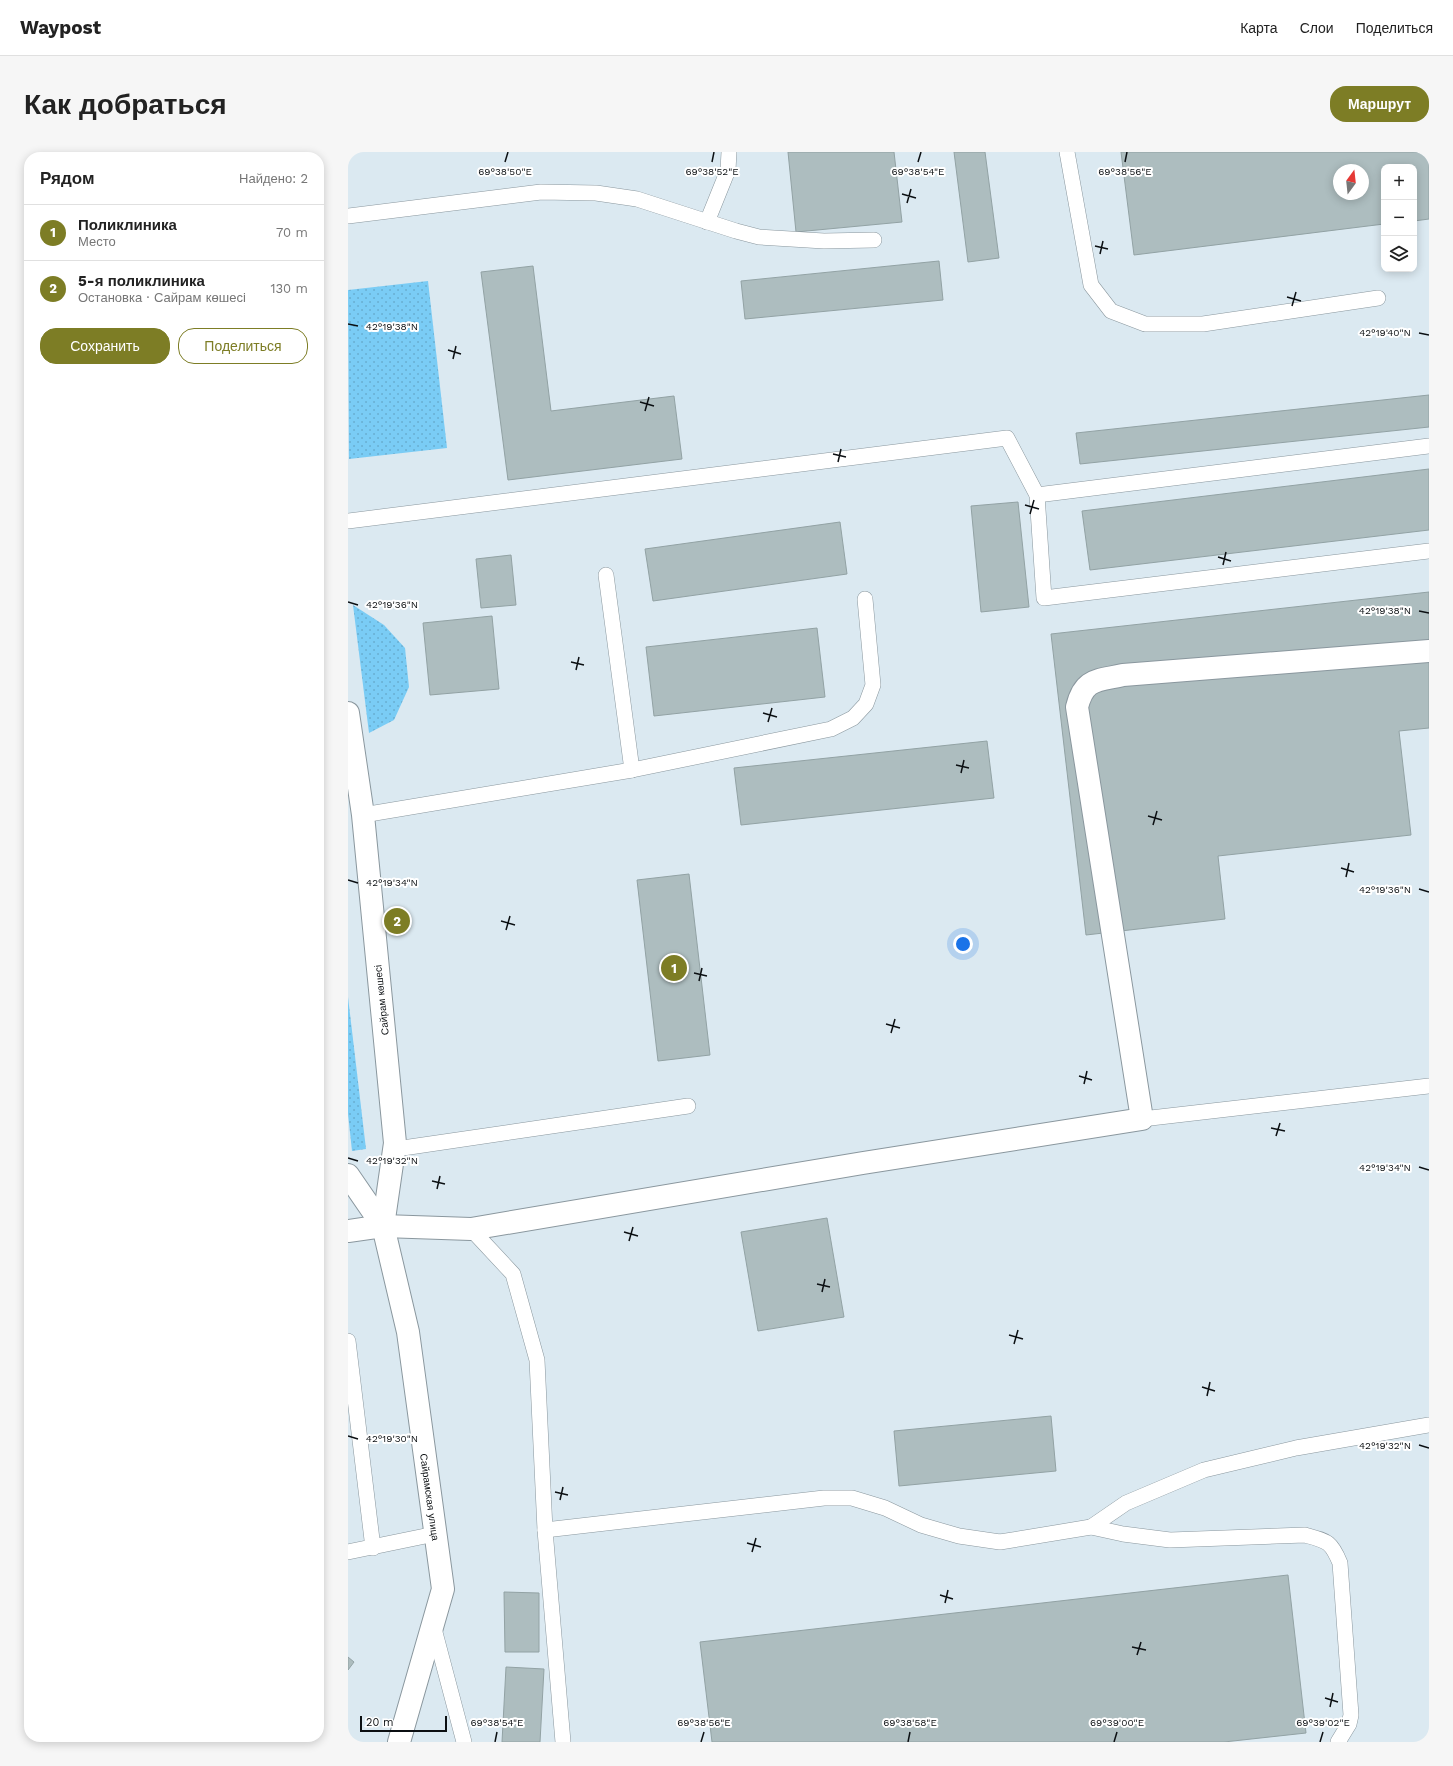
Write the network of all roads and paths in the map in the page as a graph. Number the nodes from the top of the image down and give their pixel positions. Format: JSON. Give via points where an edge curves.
{"nodes":[{"id":1,"x":729,"y":152,"type":"edge"},
{"id":2,"x":1067,"y":152,"type":"edge"},
{"id":3,"x":348,"y":216,"type":"edge"},
{"id":4,"x":707,"y":222,"type":"junction"},
{"id":5,"x":874,"y":240,"type":"dead end"},
{"id":6,"x":1378,"y":298,"type":"dead end"},
{"id":7,"x":1429,"y":446,"type":"edge"},
{"id":8,"x":1037,"y":495,"type":"junction"},
{"id":9,"x":348,"y":521,"type":"edge"},
{"id":10,"x":1429,"y":552,"type":"edge"},
{"id":11,"x":606,"y":575,"type":"dead end"},
{"id":12,"x":865,"y":598,"type":"dead end"},
{"id":13,"x":1429,"y":651,"type":"edge"},
{"id":14,"x":348,"y":713,"type":"edge"},
{"id":15,"x":632,"y":770,"type":"junction"},
{"id":16,"x":363,"y":815,"type":"junction"},
{"id":17,"x":1429,"y":1086,"type":"edge"},
{"id":18,"x":688,"y":1106,"type":"dead end"},
{"id":19,"x":1142,"y":1119,"type":"junction"},
{"id":20,"x":396,"y":1149,"type":"junction"},
{"id":21,"x":348,"y":1175,"type":"edge"},
{"id":22,"x":383,"y":1226,"type":"junction"},
{"id":23,"x":471,"y":1229,"type":"junction"},
{"id":24,"x":348,"y":1231,"type":"edge"},
{"id":25,"x":348,"y":1342,"type":"edge"},
{"id":26,"x":1429,"y":1425,"type":"edge"},
{"id":27,"x":1090,"y":1527,"type":"junction"},
{"id":28,"x":545,"y":1530,"type":"junction"},
{"id":29,"x":436,"y":1534,"type":"junction"},
{"id":30,"x":372,"y":1548,"type":"junction"},
{"id":31,"x":348,"y":1552,"type":"edge"},
{"id":32,"x":433,"y":1624,"type":"junction"},
{"id":33,"x":398,"y":1742,"type":"edge"},
{"id":34,"x":464,"y":1742,"type":"edge"},
{"id":35,"x":563,"y":1742,"type":"edge"},
{"id":36,"x":1338,"y":1742,"type":"edge"}],
"edges":[{"from":1,"to":4,"type":"lane","via":[[728,170]]},
{"from":2,"to":6,"type":"lane","via":[[1091,285],[1111,310],[1145,324],[1203,324]]},
{"from":3,"to":4,"type":"lane","via":[[541,192],[596,193],[637,199]]},
{"from":4,"to":5,"type":"lane","via":[[759,237],[824,241]]},
{"from":7,"to":8,"type":"lane"},
{"from":8,"to":9,"type":"lane","via":[[1007,438]]},
{"from":8,"to":10,"type":"lane","via":[[1044,598]]},
{"from":11,"to":15,"type":"lane"},
{"from":12,"to":15,"type":"lane","via":[[873,685],[866,704],[854,718],[831,729]]},
{"from":13,"to":19,"type":"street","via":[[1123,675],[1089,683],[1080,694],[1077,708]]},
{"from":14,"to":16,"type":"street","name":"Сайрам көшесі"},
{"from":15,"to":16,"type":"lane"},
{"from":16,"to":20,"type":"street","name":"Сайрам көшесі"},
{"from":17,"to":19,"type":"lane"},
{"from":18,"to":20,"type":"lane"},
{"from":19,"to":23,"type":"street"},
{"from":20,"to":22,"type":"street","name":"Сайрам көшесі"},
{"from":21,"to":22,"type":"street"},
{"from":22,"to":23,"type":"street"},
{"from":22,"to":24,"type":"street"},
{"from":22,"to":29,"type":"street","name":"Сайрамская улица","via":[[408,1332]]},
{"from":23,"to":28,"type":"lane","via":[[514,1274],[536,1360]]},
{"from":25,"to":30,"type":"lane"},
{"from":26,"to":27,"type":"lane","via":[[1296,1448],[1204,1470],[1126,1503]]},
{"from":27,"to":28,"type":"lane","via":[[1000,1542],[951,1534],[852,1498],[824,1498]]},
{"from":27,"to":36,"type":"lane","via":[[1170,1540],[1306,1535],[1321,1539],[1334,1547],[1340,1563],[1351,1715],[1349,1724]]},
{"from":28,"to":35,"type":"lane"},
{"from":29,"to":30,"type":"lane"},
{"from":29,"to":32,"type":"street","name":"Сайрамская улица","via":[[443,1589]]},
{"from":30,"to":31,"type":"lane"},
{"from":32,"to":33,"type":"street","name":"Сайрамская улица"},
{"from":32,"to":34,"type":"lane"}]}
